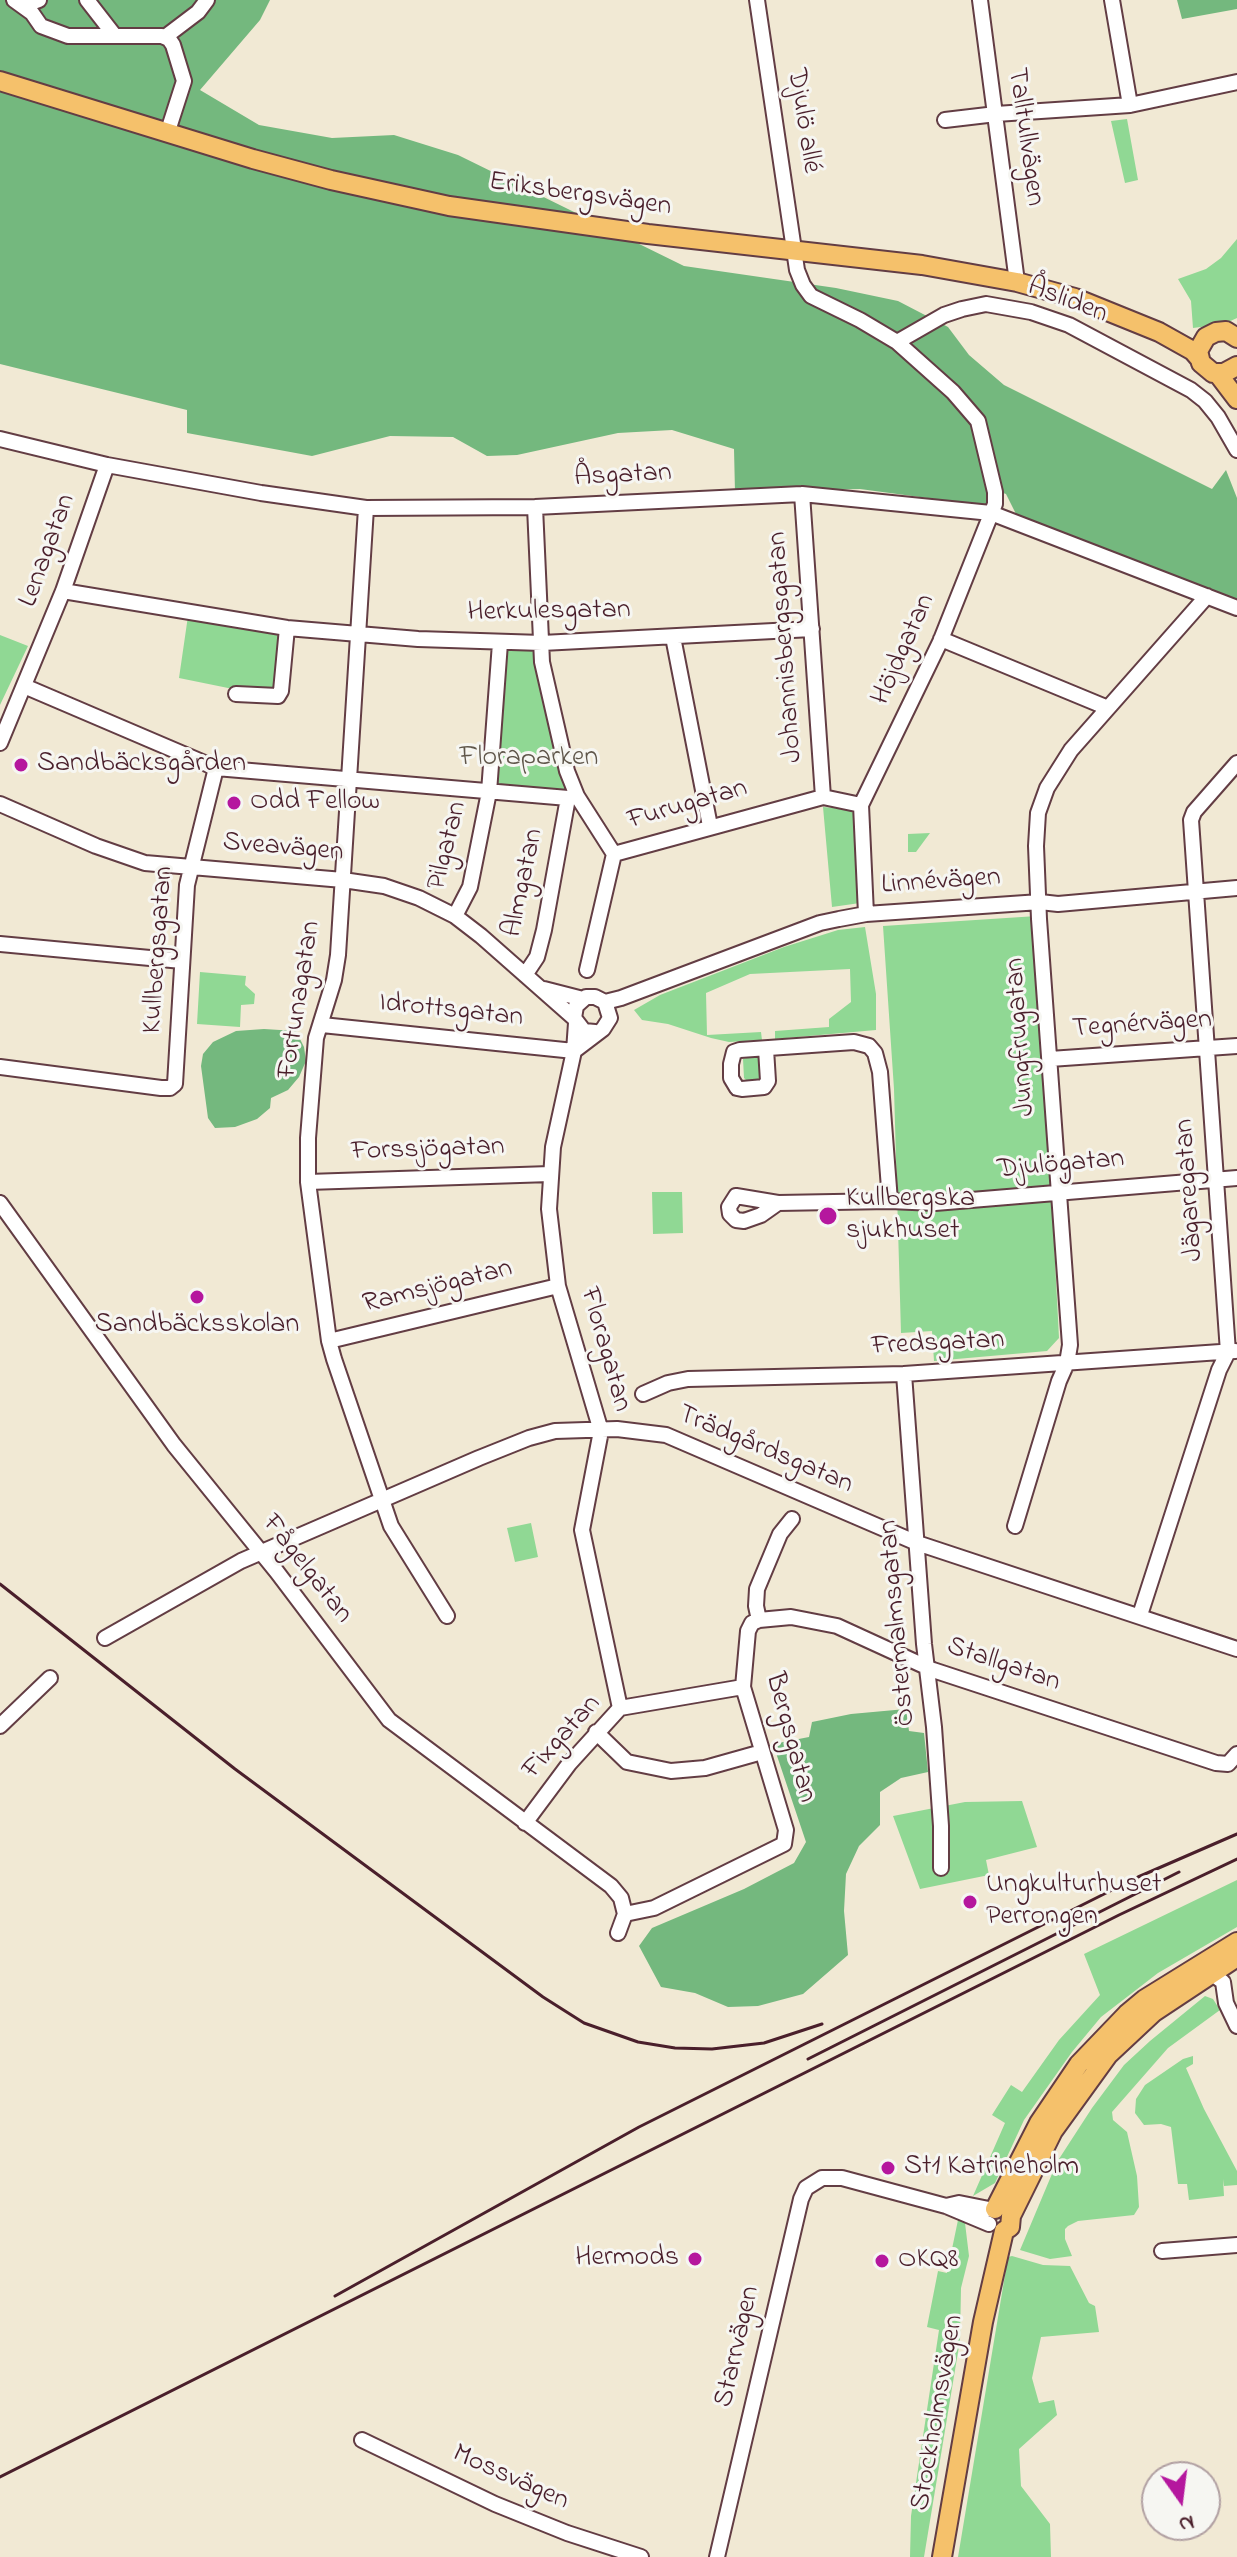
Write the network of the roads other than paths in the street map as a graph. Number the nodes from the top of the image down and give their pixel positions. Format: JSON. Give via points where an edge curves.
{"nodes":[{"id":1,"x":39,"y":0,"type":"edge"},
{"id":2,"x":87,"y":0,"type":"edge"},
{"id":3,"x":207,"y":0,"type":"edge"},
{"id":4,"x":757,"y":0,"type":"edge"},
{"id":5,"x":980,"y":0,"type":"edge"},
{"id":6,"x":1112,"y":0,"type":"edge"},
{"id":7,"x":18,"y":3,"type":"edge"},
{"id":8,"x":115,"y":36,"type":"junction"},
{"id":9,"x":165,"y":37,"type":"junction"},
{"id":10,"x":0,"y":81,"type":"edge"},
{"id":11,"x":1231,"y":82,"type":"edge"},
{"id":12,"x":1130,"y":105,"type":"junction"},
{"id":13,"x":996,"y":114,"type":"junction"},
{"id":14,"x":945,"y":120,"type":"dead end"},
{"id":15,"x":167,"y":134,"type":"junction"},
{"id":16,"x":796,"y":250,"type":"junction"},
{"id":17,"x":1017,"y":282,"type":"junction"},
{"id":18,"x":1233,"y":331,"type":"edge"},
{"id":19,"x":1159,"y":332,"type":"junction"},
{"id":20,"x":1206,"y":337,"type":"junction"},
{"id":21,"x":897,"y":342,"type":"junction"},
{"id":22,"x":1199,"y":358,"type":"junction"},
{"id":23,"x":1237,"y":366,"type":"edge"},
{"id":24,"x":1218,"y":374,"type":"junction"},
{"id":25,"x":1237,"y":399,"type":"edge"},
{"id":26,"x":0,"y":439,"type":"edge"},
{"id":27,"x":1237,"y":450,"type":"edge"},
{"id":28,"x":107,"y":465,"type":"junction"},
{"id":29,"x":802,"y":494,"type":"junction"},
{"id":30,"x":535,"y":507,"type":"junction"},
{"id":31,"x":366,"y":508,"type":"junction"},
{"id":32,"x":991,"y":513,"type":"junction"},
{"id":33,"x":63,"y":591,"type":"junction"},
{"id":34,"x":1207,"y":596,"type":"junction"},
{"id":35,"x":1237,"y":608,"type":"edge"},
{"id":36,"x":287,"y":628,"type":"junction"},
{"id":37,"x":812,"y":629,"type":"junction"},
{"id":38,"x":358,"y":635,"type":"junction"},
{"id":39,"x":673,"y":637,"type":"junction"},
{"id":40,"x":941,"y":639,"type":"junction"},
{"id":41,"x":500,"y":643,"type":"junction"},
{"id":42,"x":542,"y":643,"type":"junction"},
{"id":43,"x":24,"y":686,"type":"junction"},
{"id":44,"x":236,"y":694,"type":"dead end"},
{"id":45,"x":1108,"y":708,"type":"junction"},
{"id":46,"x":0,"y":743,"type":"edge"},
{"id":47,"x":1237,"y":763,"type":"edge"},
{"id":48,"x":216,"y":768,"type":"junction"},
{"id":49,"x":349,"y":779,"type":"junction"},
{"id":50,"x":489,"y":792,"type":"junction"},
{"id":51,"x":572,"y":797,"type":"junction"},
{"id":52,"x":823,"y":797,"type":"junction"},
{"id":53,"x":0,"y":804,"type":"edge"},
{"id":54,"x":861,"y":805,"type":"junction"},
{"id":55,"x":710,"y":826,"type":"junction"},
{"id":56,"x":614,"y":854,"type":"junction"},
{"id":57,"x":189,"y":867,"type":"junction"},
{"id":58,"x":343,"y":880,"type":"junction"},
{"id":59,"x":1237,"y":888,"type":"edge"},
{"id":60,"x":1195,"y":891,"type":"junction"},
{"id":61,"x":1040,"y":902,"type":"junction"},
{"id":62,"x":866,"y":914,"type":"junction"},
{"id":63,"x":455,"y":916,"type":"junction"},
{"id":64,"x":0,"y":944,"type":"edge"},
{"id":65,"x":182,"y":961,"type":"junction"},
{"id":66,"x":587,"y":970,"type":"dead end"},
{"id":67,"x":525,"y":975,"type":"junction"},
{"id":68,"x":659,"y":984,"type":"junction"},
{"id":69,"x":540,"y":988,"type":"junction"},
{"id":70,"x":583,"y":999,"type":"junction"},
{"id":71,"x":605,"y":1002,"type":"junction"},
{"id":72,"x":610,"y":1018,"type":"junction"},
{"id":73,"x":575,"y":1020,"type":"junction"},
{"id":74,"x":322,"y":1025,"type":"junction"},
{"id":75,"x":595,"y":1032,"type":"junction"},
{"id":76,"x":1237,"y":1046,"type":"edge"},
{"id":77,"x":1207,"y":1047,"type":"junction"},
{"id":78,"x":766,"y":1049,"type":"dead end"},
{"id":79,"x":574,"y":1051,"type":"junction"},
{"id":80,"x":1050,"y":1059,"type":"junction"},
{"id":81,"x":0,"y":1067,"type":"edge"},
{"id":82,"x":550,"y":1174,"type":"junction"},
{"id":83,"x":1237,"y":1178,"type":"edge"},
{"id":84,"x":1216,"y":1180,"type":"junction"},
{"id":85,"x":308,"y":1182,"type":"junction"},
{"id":86,"x":1059,"y":1192,"type":"junction"},
{"id":87,"x":890,"y":1201,"type":"junction"},
{"id":88,"x":0,"y":1203,"type":"edge"},
{"id":89,"x":778,"y":1203,"type":"dead end"},
{"id":90,"x":558,"y":1286,"type":"junction"},
{"id":91,"x":329,"y":1341,"type":"junction"},
{"id":92,"x":1232,"y":1352,"type":"edge"},
{"id":93,"x":1067,"y":1363,"type":"junction"},
{"id":94,"x":904,"y":1374,"type":"junction"},
{"id":95,"x":643,"y":1394,"type":"dead end"},
{"id":96,"x":601,"y":1431,"type":"junction"},
{"id":97,"x":382,"y":1502,"type":"junction"},
{"id":98,"x":792,"y":1519,"type":"dead end"},
{"id":99,"x":1015,"y":1526,"type":"dead end"},
{"id":100,"x":917,"y":1543,"type":"junction"},
{"id":101,"x":261,"y":1553,"type":"junction"},
{"id":102,"x":1140,"y":1615,"type":"junction"},
{"id":103,"x":447,"y":1616,"type":"dead end"},
{"id":104,"x":759,"y":1620,"type":"junction"},
{"id":105,"x":105,"y":1638,"type":"dead end"},
{"id":106,"x":1237,"y":1649,"type":"edge"},
{"id":107,"x":927,"y":1667,"type":"junction"},
{"id":108,"x":50,"y":1678,"type":"dead end"},
{"id":109,"x":743,"y":1687,"type":"junction"},
{"id":110,"x":620,"y":1708,"type":"junction"},
{"id":111,"x":0,"y":1726,"type":"edge"},
{"id":112,"x":596,"y":1732,"type":"junction"},
{"id":113,"x":762,"y":1752,"type":"junction"},
{"id":114,"x":1234,"y":1758,"type":"edge"},
{"id":115,"x":525,"y":1823,"type":"junction"},
{"id":116,"x":941,"y":1868,"type":"dead end"},
{"id":117,"x":625,"y":1914,"type":"junction"},
{"id":118,"x":618,"y":1933,"type":"dead end"},
{"id":119,"x":1237,"y":1942,"type":"edge"},
{"id":120,"x":1237,"y":1957,"type":"edge"},
{"id":121,"x":1208,"y":1967,"type":"junction"},
{"id":122,"x":1237,"y":2026,"type":"edge"},
{"id":123,"x":997,"y":2220,"type":"junction"},
{"id":124,"x":1237,"y":2245,"type":"edge"},
{"id":125,"x":1162,"y":2251,"type":"dead end"},
{"id":126,"x":362,"y":2440,"type":"dead end"},
{"id":127,"x":641,"y":2557,"type":"edge"},
{"id":128,"x":717,"y":2557,"type":"edge"},
{"id":129,"x":942,"y":2557,"type":"edge"}],
"edges":[{"from":1,"to":7,"type":"street"},
{"from":2,"to":8,"type":"street"},
{"from":3,"to":9,"type":"street"},
{"from":4,"to":16,"type":"street","name":"Djulö allé"},
{"from":5,"to":13,"type":"street","name":"Talltullvägen"},
{"from":6,"to":12,"type":"street"},
{"from":7,"to":8,"type":"street","via":[[41,26],[61,33]]},
{"from":8,"to":9,"type":"street"},
{"from":9,"to":15,"type":"street","via":[[173,45],[184,81]]},
{"from":10,"to":15,"type":"main road","name":"Eriksbergsvägen"},
{"from":11,"to":12,"type":"street"},
{"from":12,"to":13,"type":"street"},
{"from":13,"to":14,"type":"street"},
{"from":13,"to":17,"type":"street","name":"Talltullvägen"},
{"from":15,"to":16,"type":"main road","name":"Eriksbergsvägen","via":[[449,206]]},
{"from":16,"to":17,"type":"main road","name":"Eriksbergsvägen"},
{"from":16,"to":21,"type":"street","via":[[797,270],[811,296]]},
{"from":17,"to":19,"type":"main road","name":"Eriksbergsvägen","via":[[1075,298]]},
{"from":18,"to":20,"type":"main road"},
{"from":19,"to":20,"type":"main road","name":"Eriksbergsvägen"},
{"from":19,"to":22,"type":"main road","name":"Eriksbergsvägen"},
{"from":20,"to":22,"type":"main road"},
{"from":21,"to":27,"type":"street","name":"Åsliden","via":[[962,309],[986,304],[1031,312],[1069,325],[1191,390],[1218,417]]},
{"from":21,"to":32,"type":"street","via":[[978,421],[995,492]]},
{"from":22,"to":24,"type":"main road","name":"Eriksbergsvägen"},
{"from":23,"to":24,"type":"main road"},
{"from":24,"to":25,"type":"main road"},
{"from":26,"to":28,"type":"street","name":"Åsgatan"},
{"from":28,"to":31,"type":"street","name":"Åsgatan"},
{"from":28,"to":33,"type":"street","name":"Lenagatan"},
{"from":29,"to":30,"type":"street","name":"Åsgatan"},
{"from":29,"to":32,"type":"street","name":"Åsgatan"},
{"from":29,"to":37,"type":"street","name":"Johannisbergsgatan"},
{"from":30,"to":31,"type":"street","name":"Åsgatan"},
{"from":30,"to":42,"type":"street"},
{"from":31,"to":38,"type":"street","name":"Fortunagatan"},
{"from":32,"to":34,"type":"street","name":"Åsgatan"},
{"from":32,"to":40,"type":"street","name":"Höjdgatan"},
{"from":33,"to":36,"type":"street","name":"Herkulesgatan"},
{"from":33,"to":43,"type":"street","name":"Lenagatan"},
{"from":34,"to":35,"type":"street","name":"Åsgatan"},
{"from":34,"to":45,"type":"street","name":"Jungfrugatan"},
{"from":36,"to":38,"type":"street","name":"Herkulesgatan"},
{"from":36,"to":44,"type":"street","via":[[278,696]]},
{"from":37,"to":39,"type":"street","name":"Herkulesgatan"},
{"from":37,"to":52,"type":"street","name":"Johannisbergsgatan"},
{"from":38,"to":41,"type":"street","name":"Herkulesgatan"},
{"from":38,"to":49,"type":"street","name":"Fortunagatan"},
{"from":39,"to":42,"type":"street","name":"Herkulesgatan"},
{"from":39,"to":55,"type":"street"},
{"from":40,"to":45,"type":"street"},
{"from":40,"to":54,"type":"street","name":"Höjdgatan"},
{"from":41,"to":42,"type":"street","name":"Herkulesgatan"},
{"from":41,"to":50,"type":"street","name":"Pilgatan"},
{"from":42,"to":51,"type":"street"},
{"from":43,"to":46,"type":"street","name":"Lenagatan"},
{"from":43,"to":48,"type":"street"},
{"from":45,"to":61,"type":"street","name":"Jungfrugatan","via":[[1047,788],[1036,828]]},
{"from":47,"to":60,"type":"street","name":"Jägaregatan","via":[[1191,820]]},
{"from":48,"to":49,"type":"street"},
{"from":48,"to":57,"type":"street","name":"Kullbergsgatan"},
{"from":49,"to":50,"type":"street"},
{"from":49,"to":58,"type":"street","name":"Fortunagatan"},
{"from":50,"to":51,"type":"street"},
{"from":50,"to":63,"type":"street","name":"Pilgatan","via":[[470,887]]},
{"from":51,"to":56,"type":"street"},
{"from":51,"to":67,"type":"street","name":"Almgatan","via":[[537,957]]},
{"from":52,"to":54,"type":"street"},
{"from":52,"to":55,"type":"street","name":"Furugatan"},
{"from":53,"to":57,"type":"street","name":"Sveavägen","via":[[127,858]]},
{"from":54,"to":62,"type":"street","name":"Höjdgatan"},
{"from":55,"to":56,"type":"street","name":"Furugatan"},
{"from":56,"to":66,"type":"street"},
{"from":57,"to":58,"type":"street","name":"Sveavägen"},
{"from":57,"to":65,"type":"street","name":"Kullbergsgatan"},
{"from":58,"to":63,"type":"street","name":"Sveavägen","via":[[384,886]]},
{"from":58,"to":74,"type":"street","name":"Fortunagatan","via":[[338,955]]},
{"from":59,"to":60,"type":"street","name":"Linnévägen"},
{"from":60,"to":61,"type":"street","name":"Linnévägen"},
{"from":60,"to":77,"type":"street","name":"Jägaregatan"},
{"from":61,"to":62,"type":"street","name":"Linnévägen"},
{"from":61,"to":80,"type":"street","name":"Jungfrugatan"},
{"from":62,"to":68,"type":"street","name":"Linnévägen","via":[[820,923]]},
{"from":63,"to":67,"type":"street","name":"Sveavägen"},
{"from":64,"to":65,"type":"street"},
{"from":65,"to":81,"type":"street","name":"Kullbergsgatan","via":[[177,1075],[170,1088]]},
{"from":67,"to":69,"type":"street","name":"Sveavägen"},
{"from":68,"to":71,"type":"street","name":"Linnévägen"},
{"from":68,"to":72,"type":"street","name":"Linnévägen"},
{"from":69,"to":70,"type":"street","name":"Sveavägen"},
{"from":69,"to":73,"type":"street","name":"Sveavägen"},
{"from":70,"to":71,"type":"street"},
{"from":70,"to":73,"type":"street","via":[[576,1006]]},
{"from":71,"to":72,"type":"street"},
{"from":72,"to":75,"type":"street"},
{"from":73,"to":75,"type":"street","via":[[584,1031]]},
{"from":73,"to":79,"type":"street","name":"Floragatan"},
{"from":74,"to":79,"type":"street","name":"Idrottsgatan"},
{"from":74,"to":85,"type":"street","name":"Fortunagatan","via":[[316,1038]]},
{"from":75,"to":79,"type":"street"},
{"from":76,"to":77,"type":"street","name":"Tegnérvägen"},
{"from":77,"to":80,"type":"street","name":"Tegnérvägen"},
{"from":77,"to":84,"type":"street","name":"Jägaregatan"},
{"from":78,"to":87,"type":"street","via":[[854,1042],[875,1053]]},
{"from":79,"to":82,"type":"street","name":"Floragatan"},
{"from":80,"to":86,"type":"street","name":"Jungfrugatan"},
{"from":82,"to":85,"type":"street","name":"Forssjögatan"},
{"from":82,"to":90,"type":"street","name":"Floragatan"},
{"from":83,"to":84,"type":"street","name":"Djulögatan"},
{"from":84,"to":86,"type":"street","name":"Djulögatan"},
{"from":84,"to":92,"type":"street","name":"Jägaregatan"},
{"from":85,"to":91,"type":"street","name":"Fortunagatan"},
{"from":86,"to":87,"type":"street","name":"Djulögatan","via":[[935,1203]]},
{"from":86,"to":93,"type":"street","name":"Jungfrugatan"},
{"from":87,"to":89,"type":"street","name":"Djulögatan"},
{"from":88,"to":101,"type":"street","name":"Fågelgatan","via":[[174,1445]]},
{"from":90,"to":91,"type":"street","name":"Ramsjögatan"},
{"from":90,"to":96,"type":"street","name":"Floragatan"},
{"from":91,"to":97,"type":"street","name":"Fortunagatan"},
{"from":92,"to":93,"type":"street","name":"Fredsgatan"},
{"from":92,"to":102,"type":"street","name":"Jägaregatan","via":[[1219,1370]]},
{"from":93,"to":94,"type":"street","name":"Fredsgatan"},
{"from":93,"to":99,"type":"street","name":"Jungfrugatan"},
{"from":94,"to":95,"type":"street","name":"Fredsgatan","via":[[688,1379]]},
{"from":94,"to":100,"type":"street","name":"Östermalmsgatan"},
{"from":96,"to":97,"type":"street","name":"Trädgårdsgatan","via":[[555,1431],[529,1438]]},
{"from":96,"to":100,"type":"street","name":"Trädgårdsgatan","via":[[666,1435]]},
{"from":96,"to":110,"type":"street","name":"Floragatan","via":[[582,1530]]},
{"from":97,"to":101,"type":"street","name":"Trädgårdsgatan"},
{"from":97,"to":103,"type":"street","name":"Fortunagatan","via":[[391,1526]]},
{"from":98,"to":104,"type":"street","name":"Bergsgatan","via":[[780,1534],[757,1589]]},
{"from":100,"to":102,"type":"street","name":"Trädgårdsgatan"},
{"from":100,"to":107,"type":"street","name":"Östermalmsgatan"},
{"from":101,"to":105,"type":"street","name":"Trädgårdsgatan"},
{"from":101,"to":115,"type":"street","name":"Fågelgatan","via":[[389,1720]]},
{"from":102,"to":106,"type":"street","name":"Trädgårdsgatan"},
{"from":104,"to":107,"type":"street","name":"Stallgatan","via":[[791,1617],[837,1626]]},
{"from":104,"to":109,"type":"street","name":"Bergsgatan","via":[[748,1631]]},
{"from":107,"to":114,"type":"street","name":"Stallgatan","via":[[1216,1763]]},
{"from":107,"to":116,"type":"street","name":"Östermalmsgatan"},
{"from":108,"to":111,"type":"street"},
{"from":109,"to":110,"type":"street","name":"Fixgatan"},
{"from":109,"to":113,"type":"street","name":"Bergsgatan"},
{"from":110,"to":112,"type":"street","name":"Fixgatan"},
{"from":112,"to":113,"type":"street","via":[[621,1759],[671,1771],[705,1768]]},
{"from":112,"to":115,"type":"street","name":"Fixgatan"},
{"from":113,"to":117,"type":"street","name":"Bergsgatan","via":[[785,1842],[654,1908]]},
{"from":115,"to":117,"type":"street","name":"Fågelgatan","via":[[611,1886]]},
{"from":117,"to":118,"type":"street"},
{"from":119,"to":121,"type":"main road","name":"Stockholmsvägen"},
{"from":120,"to":121,"type":"main road","name":"Stockholmsvägen"},
{"from":121,"to":122,"type":"street","via":[[1223,1982]]},
{"from":121,"to":123,"type":"main road","name":"Stockholmsvägen","via":[[1108,2055]]},
{"from":123,"to":128,"type":"street","name":"Starrvägen","via":[[959,2203],[946,2206],[842,2178],[822,2178],[806,2188]]},
{"from":123,"to":129,"type":"main road","name":"Stockholmsvägen"},
{"from":124,"to":125,"type":"street"},
{"from":126,"to":127,"type":"street","name":"Mossvägen","via":[[495,2504]]}]}
